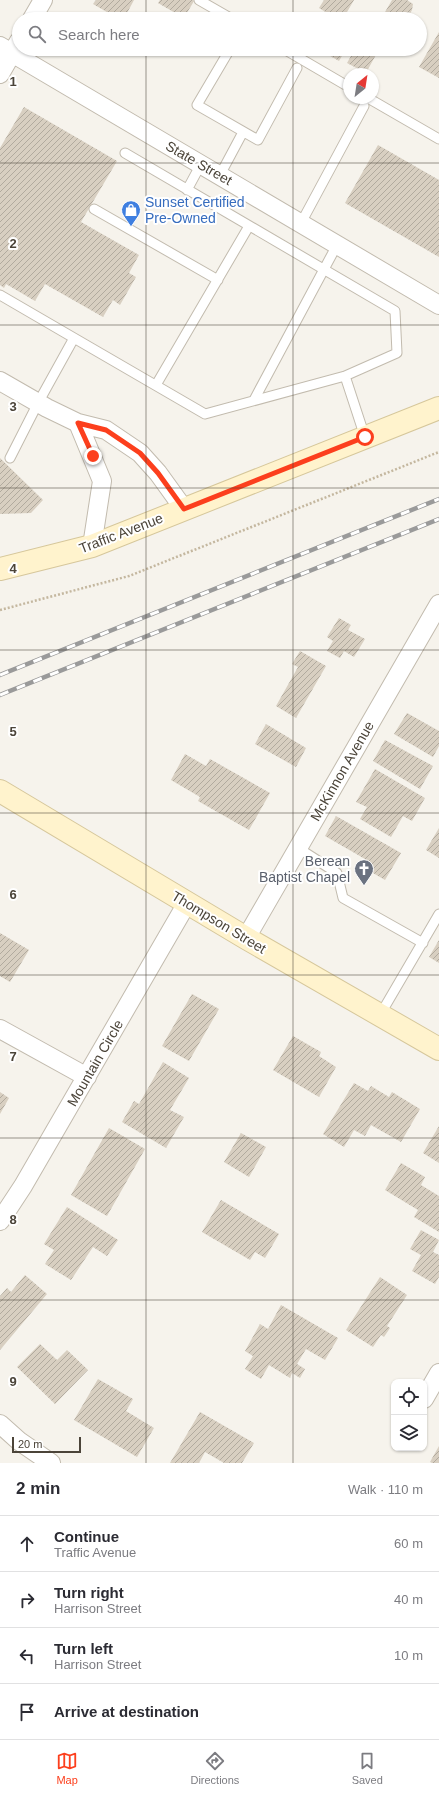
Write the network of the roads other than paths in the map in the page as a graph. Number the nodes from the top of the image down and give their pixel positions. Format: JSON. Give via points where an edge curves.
{"nodes":[{"id":1,"x":43,"y":0,"type":"edge"},
{"id":2,"x":199,"y":0,"type":"edge"},
{"id":3,"x":36,"y":12,"type":"edge"},
{"id":4,"x":220,"y":12,"type":"edge"},
{"id":5,"x":10,"y":47,"type":"edge"},
{"id":6,"x":25,"y":56,"type":"edge"},
{"id":7,"x":226,"y":56,"type":"edge"},
{"id":8,"x":296,"y":56,"type":"edge"},
{"id":9,"x":297,"y":68,"type":"dead end"},
{"id":10,"x":0,"y":74,"type":"edge"},
{"id":11,"x":343,"y":83,"type":"edge"},
{"id":12,"x":365,"y":104,"type":"edge"},
{"id":13,"x":370,"y":104,"type":"edge"},
{"id":14,"x":243,"y":132,"type":"junction"},
{"id":15,"x":439,"y":139,"type":"edge"},
{"id":16,"x":125,"y":153,"type":"dead end"},
{"id":17,"x":201,"y":164,"type":"junction"},
{"id":18,"x":220,"y":175,"type":"junction"},
{"id":19,"x":186,"y":190,"type":"junction"},
{"id":20,"x":94,"y":209,"type":"dead end"},
{"id":21,"x":301,"y":223,"type":"junction"},
{"id":22,"x":249,"y":226,"type":"junction"},
{"id":23,"x":337,"y":245,"type":"junction"},
{"id":24,"x":324,"y":270,"type":"junction"},
{"id":25,"x":218,"y":280,"type":"junction"},
{"id":26,"x":0,"y":295,"type":"edge"},
{"id":27,"x":439,"y":305,"type":"edge"},
{"id":28,"x":74,"y":338,"type":"junction"},
{"id":29,"x":345,"y":376,"type":"junction"},
{"id":30,"x":0,"y":381,"type":"edge"},
{"id":31,"x":156,"y":385,"type":"junction"},
{"id":32,"x":254,"y":400,"type":"junction"},
{"id":33,"x":38,"y":403,"type":"junction"},
{"id":34,"x":439,"y":408,"type":"edge"},
{"id":35,"x":78,"y":423,"type":"junction"},
{"id":36,"x":365,"y":437,"type":"junction"},
{"id":37,"x":10,"y":458,"type":"dead end"},
{"id":38,"x":184,"y":509,"type":"junction"},
{"id":39,"x":92,"y":546,"type":"junction"},
{"id":40,"x":0,"y":569,"type":"edge"},
{"id":41,"x":439,"y":604,"type":"edge"},
{"id":42,"x":0,"y":791,"type":"edge"},
{"id":43,"x":298,"y":848,"type":"junction"},
{"id":44,"x":187,"y":903,"type":"junction"},
{"id":45,"x":439,"y":914,"type":"edge"},
{"id":46,"x":246,"y":938,"type":"junction"},
{"id":47,"x":423,"y":942,"type":"junction"},
{"id":48,"x":380,"y":1015,"type":"junction"},
{"id":49,"x":0,"y":1029,"type":"edge"},
{"id":50,"x":439,"y":1049,"type":"edge"},
{"id":51,"x":87,"y":1077,"type":"junction"},
{"id":52,"x":0,"y":1221,"type":"edge"},
{"id":53,"x":439,"y":1373,"type":"edge"},
{"id":54,"x":427,"y":1394,"type":"edge"},
{"id":55,"x":0,"y":1424,"type":"edge"},
{"id":56,"x":51,"y":1463,"type":"edge"}],
"edges":[{"from":1,"to":3,"type":"street"},
{"from":2,"to":4,"type":"lane"},
{"from":5,"to":10,"type":"street"},
{"from":6,"to":17,"type":"street","name":"State Street"},
{"from":7,"to":14,"type":"lane","via":[[198,105]]},
{"from":8,"to":11,"type":"lane"},
{"from":9,"to":14,"type":"lane","via":[[258,140]]},
{"from":12,"to":21,"type":"lane"},
{"from":13,"to":15,"type":"lane"},
{"from":14,"to":18,"type":"lane"},
{"from":16,"to":19,"type":"lane"},
{"from":17,"to":18,"type":"street","name":"State Street"},
{"from":17,"to":19,"type":"lane"},
{"from":18,"to":21,"type":"street","name":"State Street"},
{"from":19,"to":22,"type":"lane"},
{"from":20,"to":25,"type":"lane"},
{"from":21,"to":23,"type":"street","name":"State Street"},
{"from":22,"to":24,"type":"lane"},
{"from":22,"to":25,"type":"lane"},
{"from":23,"to":24,"type":"lane"},
{"from":23,"to":27,"type":"street","name":"State Street"},
{"from":24,"to":29,"type":"lane","via":[[395,311],[396,353]]},
{"from":24,"to":32,"type":"lane"},
{"from":25,"to":31,"type":"lane"},
{"from":26,"to":28,"type":"lane"},
{"from":28,"to":31,"type":"lane"},
{"from":28,"to":33,"type":"lane"},
{"from":29,"to":32,"type":"lane"},
{"from":29,"to":36,"type":"lane"},
{"from":30,"to":33,"type":"street"},
{"from":31,"to":32,"type":"lane","via":[[205,414]]},
{"from":33,"to":35,"type":"street"},
{"from":33,"to":37,"type":"lane"},
{"from":34,"to":36,"type":"street","name":"Traffic Avenue"},
{"from":35,"to":38,"type":"street","via":[[106,430],[140,453]]},
{"from":35,"to":39,"type":"street","via":[[102,481]]},
{"from":36,"to":38,"type":"street","name":"Traffic Avenue"},
{"from":38,"to":39,"type":"street","name":"Traffic Avenue"},
{"from":39,"to":40,"type":"street","name":"Traffic Avenue"},
{"from":41,"to":43,"type":"street","name":"McKinnon Avenue"},
{"from":42,"to":44,"type":"street","name":"Thompson Street"},
{"from":43,"to":46,"type":"street","name":"McKinnon Avenue"},
{"from":43,"to":47,"type":"lane","via":[[336,873],[343,898]]},
{"from":44,"to":46,"type":"street","name":"Thompson Street"},
{"from":44,"to":51,"type":"street","name":"Mountain Circle"},
{"from":45,"to":47,"type":"lane"},
{"from":46,"to":48,"type":"street","name":"Thompson Street"},
{"from":47,"to":48,"type":"lane"},
{"from":48,"to":50,"type":"street","name":"Thompson Street"},
{"from":49,"to":51,"type":"street"},
{"from":51,"to":52,"type":"street","name":"Mountain Circle"},
{"from":53,"to":54,"type":"street"},
{"from":55,"to":56,"type":"street"}]}
